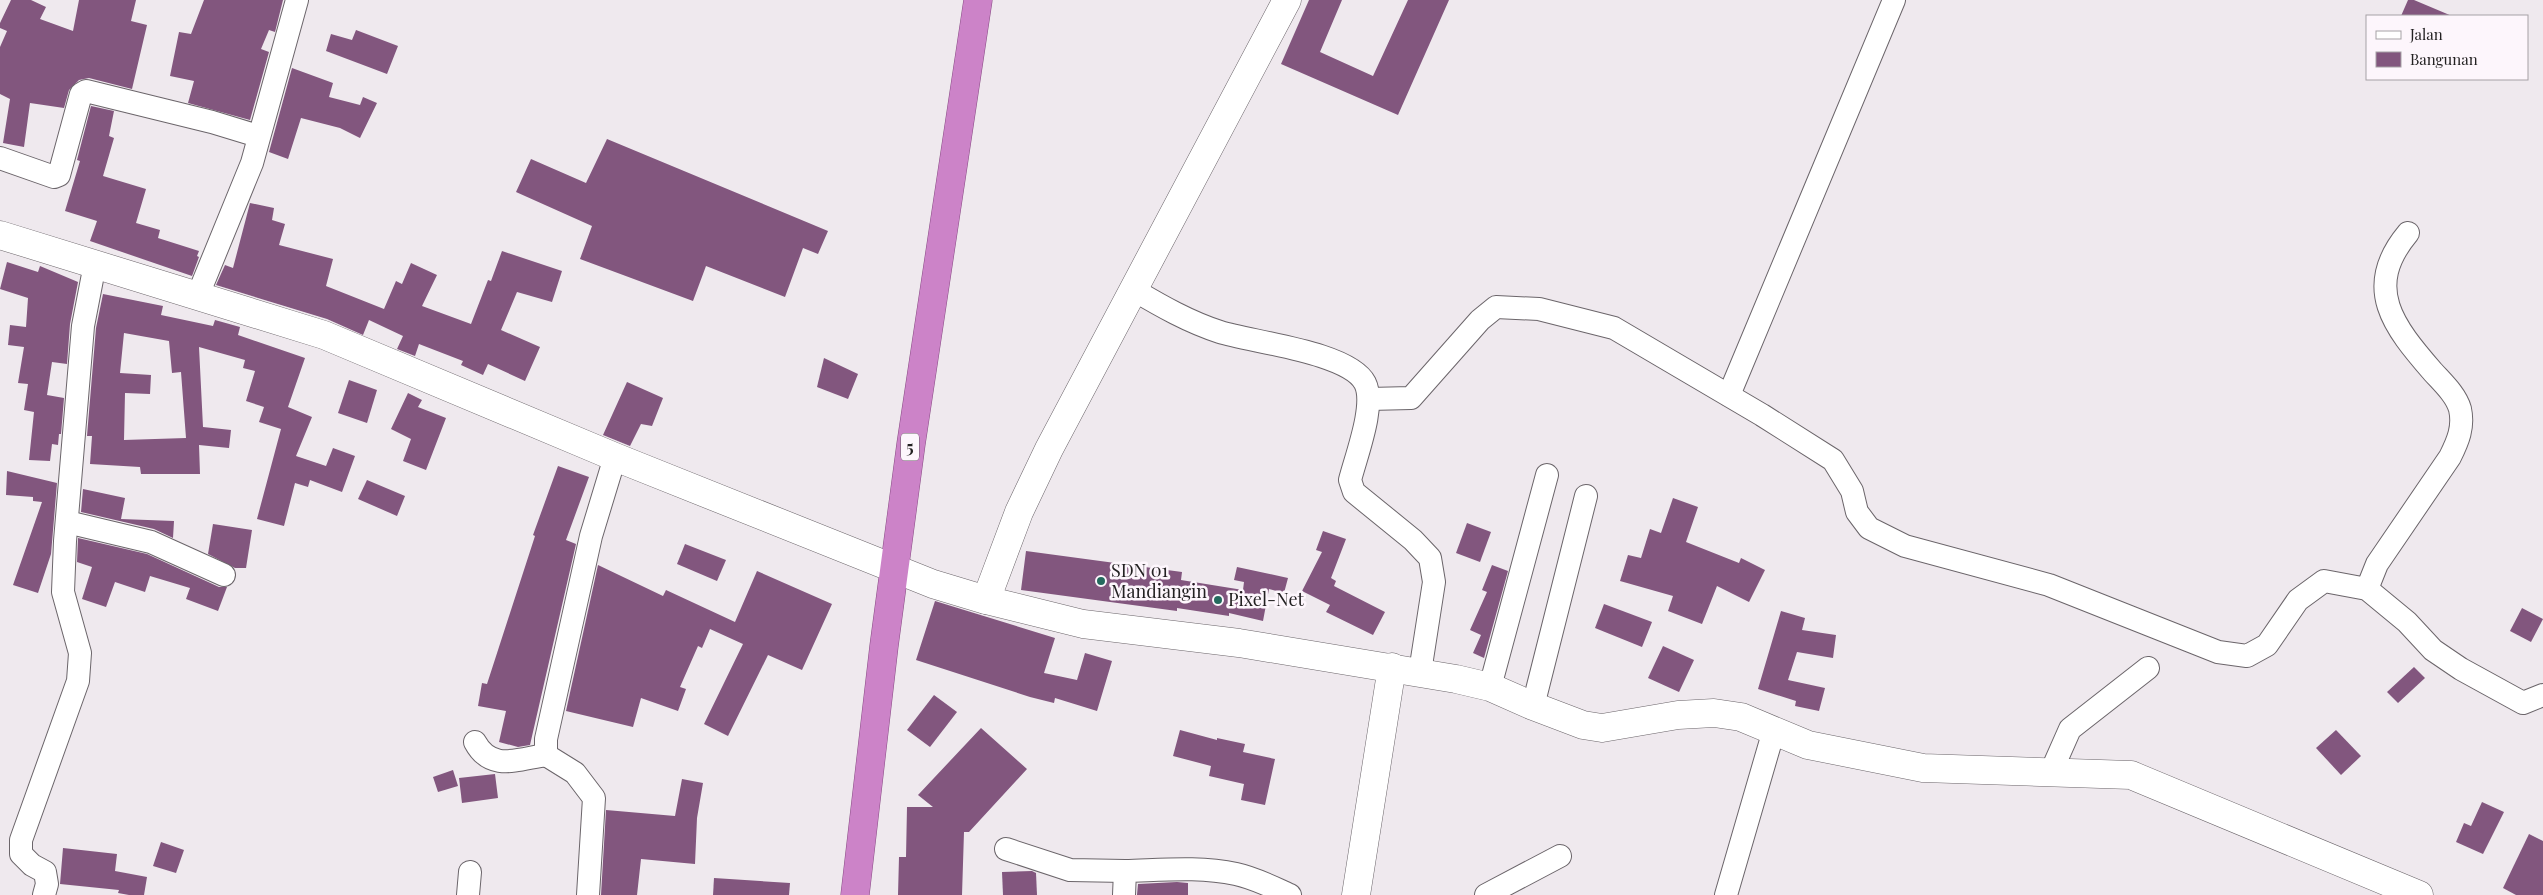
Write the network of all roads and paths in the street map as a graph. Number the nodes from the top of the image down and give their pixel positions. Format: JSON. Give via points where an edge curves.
{"nodes":[{"id":1,"x":297,"y":0,"type":"edge"},
{"id":2,"x":978,"y":0,"type":"edge"},
{"id":3,"x":1287,"y":0,"type":"edge"},
{"id":4,"x":1894,"y":0,"type":"edge"},
{"id":5,"x":258,"y":136,"type":"junction"},
{"id":6,"x":0,"y":158,"type":"edge"},
{"id":7,"x":2408,"y":233,"type":"dead end"},
{"id":8,"x":3,"y":237,"type":"edge"},
{"id":9,"x":95,"y":264,"type":"junction"},
{"id":10,"x":1134,"y":290,"type":"junction"},
{"id":11,"x":198,"y":296,"type":"junction"},
{"id":12,"x":1729,"y":395,"type":"junction"},
{"id":13,"x":1369,"y":398,"type":"junction"},
{"id":14,"x":615,"y":457,"type":"junction"},
{"id":15,"x":1547,"y":475,"type":"dead end"},
{"id":16,"x":1586,"y":496,"type":"dead end"},
{"id":17,"x":67,"y":522,"type":"junction"},
{"id":18,"x":894,"y":567,"type":"junction"},
{"id":19,"x":224,"y":575,"type":"dead end"},
{"id":20,"x":2367,"y":589,"type":"junction"},
{"id":21,"x":986,"y":600,"type":"junction"},
{"id":22,"x":1392,"y":667,"type":"junction"},
{"id":23,"x":2148,"y":668,"type":"dead end"},
{"id":24,"x":1420,"y":672,"type":"junction"},
{"id":25,"x":1490,"y":687,"type":"junction"},
{"id":26,"x":2543,"y":695,"type":"edge"},
{"id":27,"x":1533,"y":706,"type":"junction"},
{"id":28,"x":1774,"y":730,"type":"junction"},
{"id":29,"x":475,"y":742,"type":"dead end"},
{"id":30,"x":546,"y":755,"type":"junction"},
{"id":31,"x":2051,"y":772,"type":"junction"},
{"id":32,"x":1006,"y":849,"type":"dead end"},
{"id":33,"x":1560,"y":856,"type":"dead end"},
{"id":34,"x":1125,"y":871,"type":"junction"},
{"id":35,"x":470,"y":872,"type":"dead end"},
{"id":36,"x":44,"y":895,"type":"edge"},
{"id":37,"x":468,"y":895,"type":"edge"},
{"id":38,"x":588,"y":895,"type":"edge"},
{"id":39,"x":855,"y":895,"type":"edge"},
{"id":40,"x":1124,"y":895,"type":"edge"},
{"id":41,"x":1290,"y":895,"type":"edge"},
{"id":42,"x":1356,"y":895,"type":"edge"},
{"id":43,"x":1486,"y":895,"type":"edge"},
{"id":44,"x":1726,"y":895,"type":"edge"},
{"id":45,"x":2419,"y":895,"type":"edge"}],
"edges":[{"from":1,"to":5,"type":"street"},
{"from":2,"to":18,"type":"highway","number":"5"},
{"from":3,"to":10,"type":"street"},
{"from":4,"to":12,"type":"street"},
{"from":5,"to":6,"type":"street","via":[[86,91],[81,94],[60,175],[54,177]]},
{"from":5,"to":11,"type":"street","via":[[252,163]]},
{"from":7,"to":20,"type":"street","via":[[2395,248],[2386,270],[2386,300],[2396,326],[2452,394],[2462,424],[2460,437],[2450,457],[2377,564]]},
{"from":8,"to":9,"type":"street"},
{"from":9,"to":11,"type":"street"},
{"from":9,"to":17,"type":"street","via":[[84,326]]},
{"from":10,"to":13,"type":"street","via":[[1172,312],[1220,332],[1294,348],[1339,364],[1358,374],[1365,383]]},
{"from":10,"to":21,"type":"street","via":[[1028,494],[998,562]]},
{"from":11,"to":14,"type":"street","via":[[324,336]]},
{"from":12,"to":13,"type":"street","via":[[1614,328],[1539,309],[1496,308],[1480,320],[1410,398]]},
{"from":12,"to":20,"type":"street","via":[[1832,460],[1852,491],[1857,512],[1869,528],[1905,546],[2049,586],[2218,652],[2247,656],[2266,645],[2298,600],[2324,581]]},
{"from":13,"to":24,"type":"street","via":[[1350,480],[1360,499],[1413,540],[1430,558],[1434,582]]},
{"from":14,"to":18,"type":"street"},
{"from":14,"to":30,"type":"street","via":[[591,536],[546,739]]},
{"from":15,"to":25,"type":"street"},
{"from":16,"to":27,"type":"street"},
{"from":17,"to":19,"type":"street","via":[[151,542]]},
{"from":17,"to":36,"type":"street","via":[[63,592],[80,653],[78,681],[21,840],[21,854],[45,872],[47,884]]},
{"from":18,"to":21,"type":"street","via":[[933,584]]},
{"from":18,"to":39,"type":"highway","number":"5"},
{"from":20,"to":26,"type":"street","via":[[2407,622],[2433,650],[2461,669],[2523,704]]},
{"from":21,"to":22,"type":"street","via":[[1083,624],[1239,643]]},
{"from":22,"to":24,"type":"street"},
{"from":22,"to":42,"type":"street"},
{"from":23,"to":31,"type":"street","via":[[2070,729]]},
{"from":24,"to":25,"type":"street"},
{"from":25,"to":27,"type":"street"},
{"from":27,"to":28,"type":"street","via":[[1583,725],[1602,728],[1678,715],[1714,713],[1741,717]]},
{"from":28,"to":31,"type":"street","via":[[1808,745],[1923,768]]},
{"from":28,"to":44,"type":"street"},
{"from":29,"to":30,"type":"street","via":[[482,754],[494,761]]},
{"from":30,"to":38,"type":"street","via":[[576,773],[594,798]]},
{"from":31,"to":45,"type":"street","via":[[2131,775]]},
{"from":32,"to":34,"type":"street","via":[[1070,870]]},
{"from":33,"to":43,"type":"street"},
{"from":34,"to":40,"type":"street"},
{"from":34,"to":41,"type":"street","via":[[1206,870],[1229,873],[1262,881]]},
{"from":35,"to":37,"type":"street"}]}
